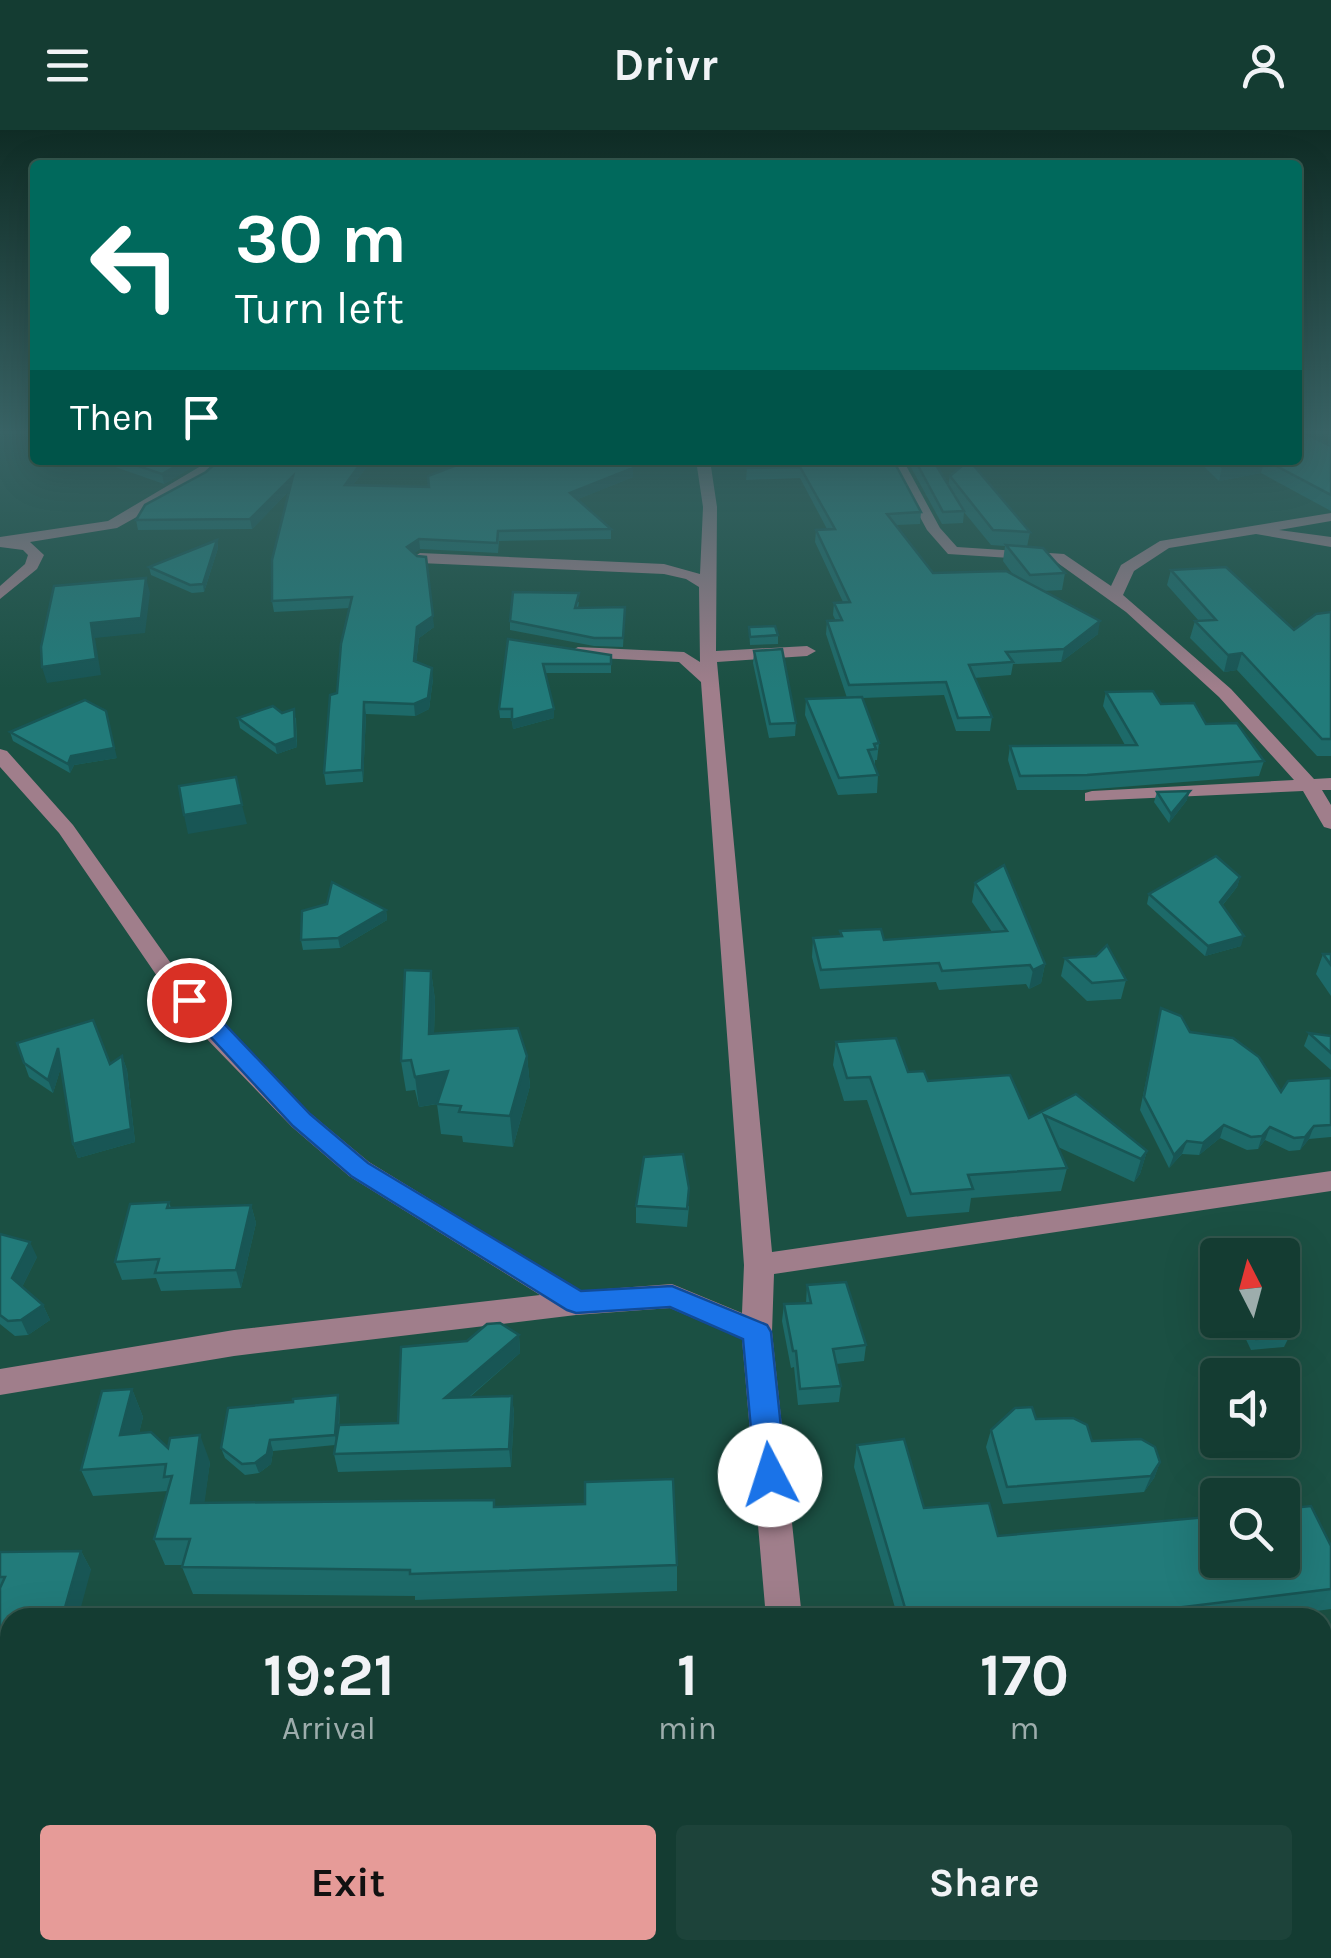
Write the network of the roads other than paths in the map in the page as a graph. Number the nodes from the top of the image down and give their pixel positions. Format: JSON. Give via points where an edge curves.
{"nodes":[{"id":1,"x":124,"y":518,"type":"edge"},
{"id":2,"x":710,"y":518,"type":"edge"},
{"id":3,"x":928,"y":518,"type":"edge"},
{"id":4,"x":1321,"y":518,"type":"edge"},
{"id":5,"x":1250,"y":528,"type":"junction"},
{"id":6,"x":0,"y":542,"type":"edge"},
{"id":7,"x":1331,"y":542,"type":"edge"},
{"id":8,"x":420,"y":558,"type":"edge"},
{"id":9,"x":710,"y":588,"type":"junction"},
{"id":10,"x":0,"y":594,"type":"edge"},
{"id":11,"x":1115,"y":595,"type":"junction"},
{"id":12,"x":562,"y":649,"type":"edge"},
{"id":13,"x":807,"y":651,"type":"dead end"},
{"id":14,"x":710,"y":656,"type":"junction"},
{"id":15,"x":713,"y":683,"type":"junction"},
{"id":16,"x":0,"y":755,"type":"edge"},
{"id":17,"x":1331,"y":784,"type":"edge"},
{"id":18,"x":1309,"y":786,"type":"junction"},
{"id":19,"x":1092,"y":798,"type":"dead end"},
{"id":20,"x":1331,"y":823,"type":"edge"},
{"id":21,"x":1331,"y":1181,"type":"edge"},
{"id":22,"x":759,"y":1265,"type":"junction"},
{"id":23,"x":576,"y":1302,"type":"junction"},
{"id":24,"x":757,"y":1332,"type":"junction"},
{"id":25,"x":0,"y":1382,"type":"edge"},
{"id":26,"x":783,"y":1608,"type":"edge"}],
"edges":[{"from":1,"to":6,"type":"street"},
{"from":2,"to":9,"type":"street"},
{"from":3,"to":11,"type":"street","via":[[953,551],[1059,557]]},
{"from":4,"to":5,"type":"street"},
{"from":5,"to":7,"type":"street"},
{"from":5,"to":11,"type":"street","via":[[1165,544],[1126,568]]},
{"from":6,"to":10,"type":"street","via":[[28,546],[36,555]]},
{"from":8,"to":9,"type":"street","via":[[664,569]]},
{"from":9,"to":14,"type":"street"},
{"from":11,"to":18,"type":"street","via":[[1262,728]]},
{"from":12,"to":15,"type":"street","via":[[684,657]]},
{"from":13,"to":14,"type":"street"},
{"from":14,"to":15,"type":"street"},
{"from":15,"to":22,"type":"street"},
{"from":16,"to":23,"type":"street","via":[[66,829],[210,1027],[302,1120],[360,1169]]},
{"from":17,"to":18,"type":"street"},
{"from":18,"to":19,"type":"street"},
{"from":18,"to":20,"type":"street"},
{"from":21,"to":22,"type":"street"},
{"from":22,"to":24,"type":"street"},
{"from":23,"to":24,"type":"street","via":[[672,1296]]},
{"from":23,"to":25,"type":"street","via":[[308,1333]]},
{"from":24,"to":26,"type":"street"}]}
